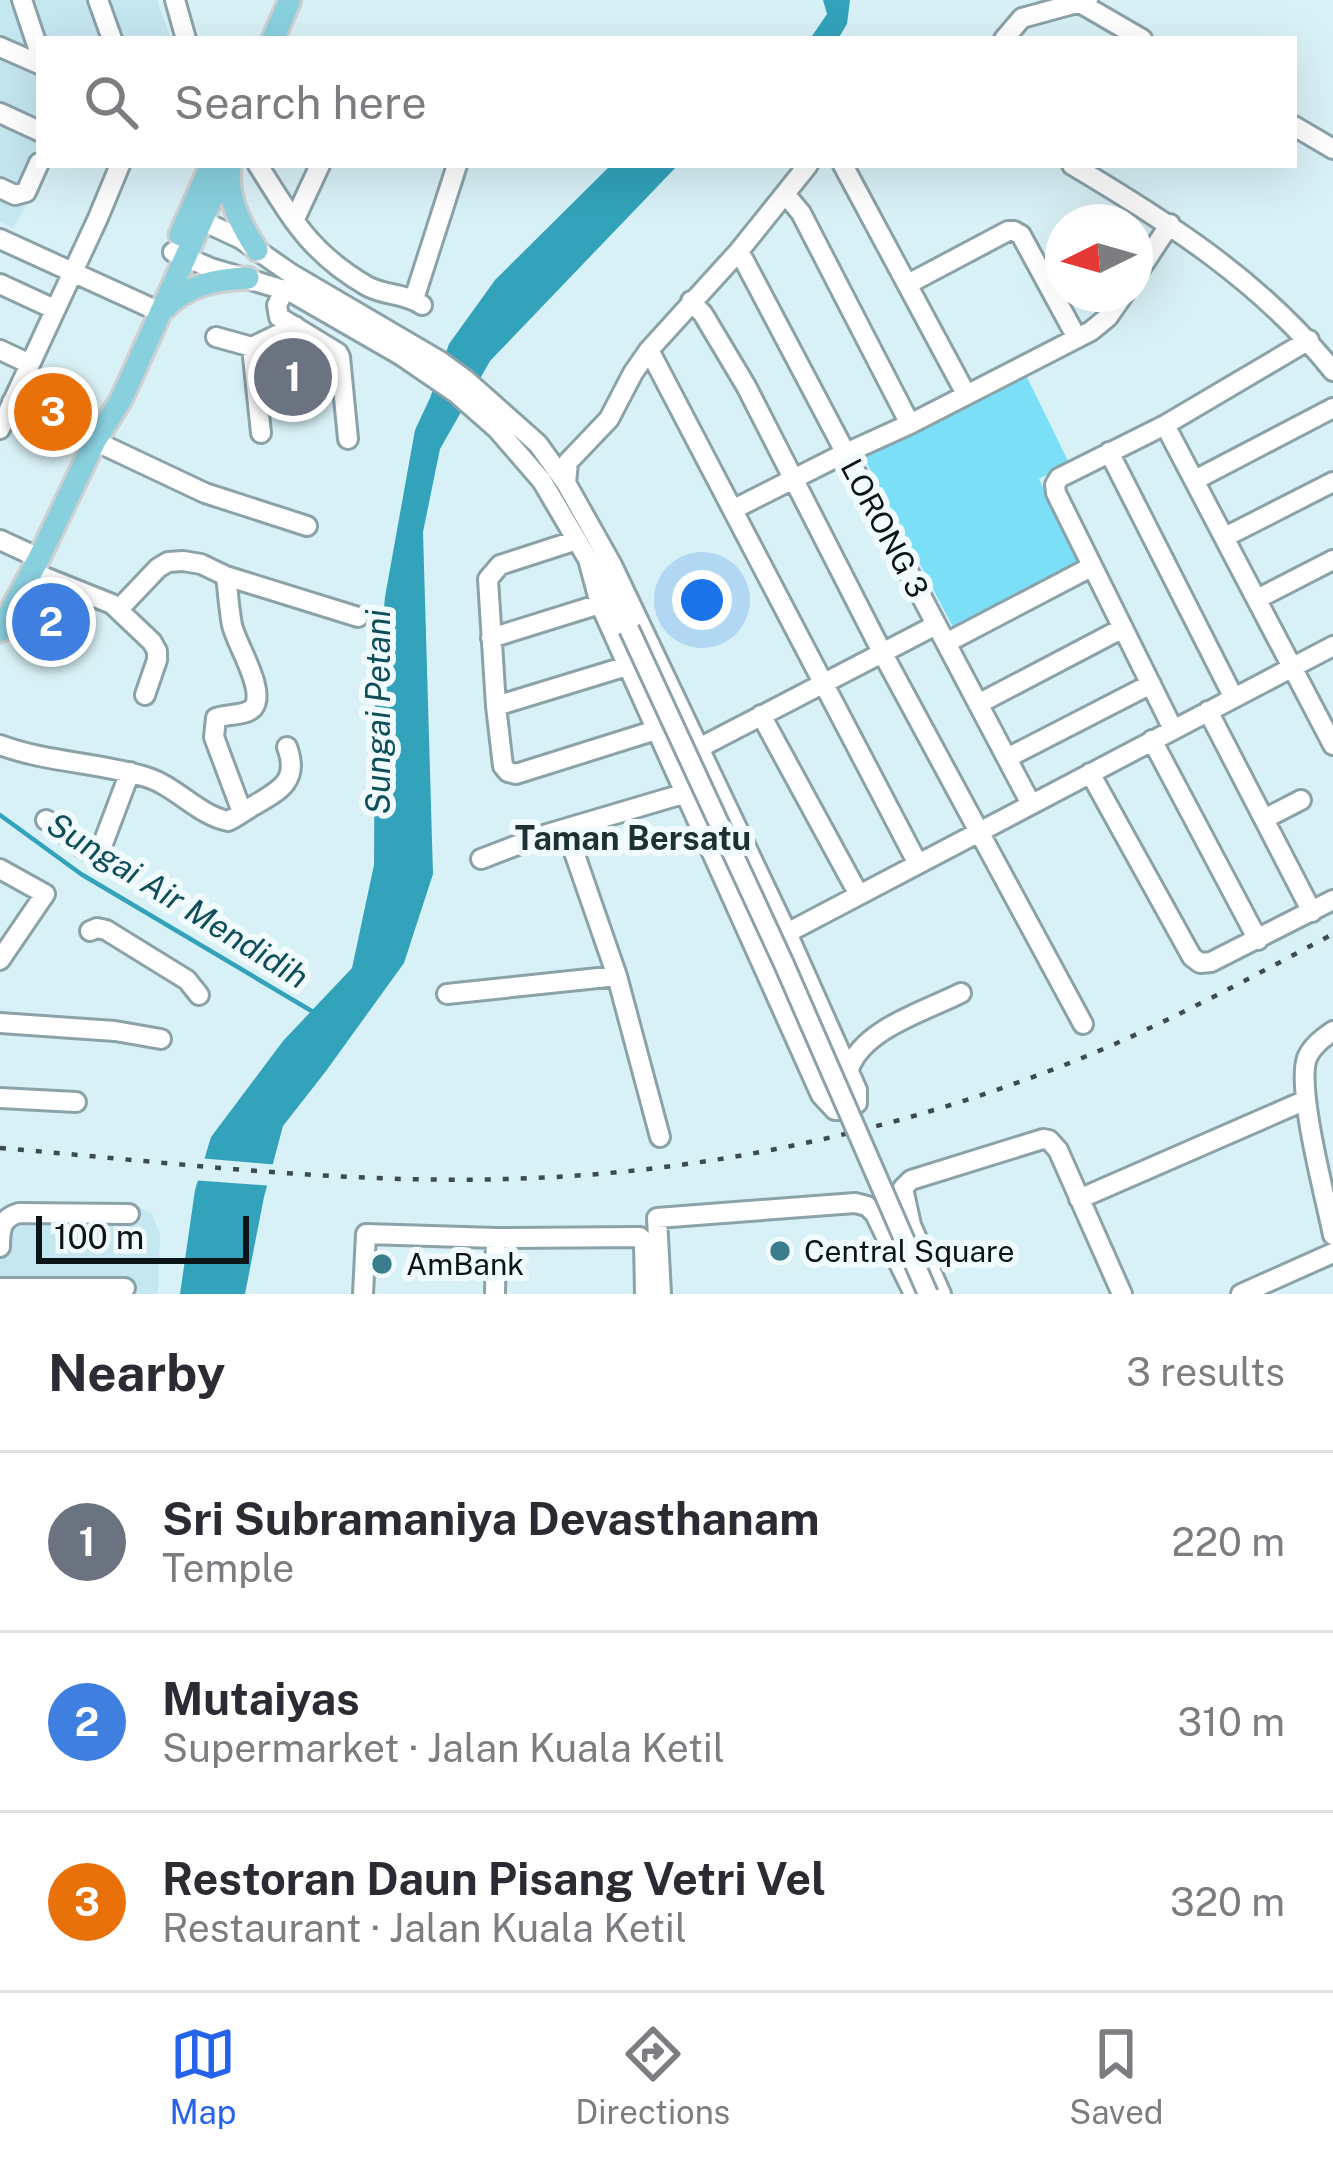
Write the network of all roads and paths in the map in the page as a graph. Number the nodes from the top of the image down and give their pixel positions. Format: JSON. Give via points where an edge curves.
{"nodes":[{"id":1,"x":22,"y":0,"type":"edge"},
{"id":2,"x":98,"y":0,"type":"edge"},
{"id":3,"x":290,"y":0,"type":"edge"},
{"id":4,"x":1084,"y":2,"type":"edge"},
{"id":5,"x":177,"y":4,"type":"edge"},
{"id":6,"x":111,"y":36,"type":"edge"},
{"id":7,"x":185,"y":36,"type":"edge"},
{"id":8,"x":195,"y":36,"type":"edge"},
{"id":9,"x":274,"y":36,"type":"edge"},
{"id":10,"x":1006,"y":36,"type":"edge"},
{"id":11,"x":1137,"y":36,"type":"edge"},
{"id":12,"x":36,"y":42,"type":"edge"},
{"id":13,"x":0,"y":47,"type":"edge"},
{"id":14,"x":36,"y":63,"type":"edge"},
{"id":15,"x":0,"y":113,"type":"edge"},
{"id":16,"x":1297,"y":128,"type":"edge"},
{"id":17,"x":36,"y":129,"type":"edge"},
{"id":18,"x":1333,"y":149,"type":"edge"},
{"id":19,"x":37,"y":168,"type":"edge"},
{"id":20,"x":116,"y":168,"type":"edge"},
{"id":21,"x":210,"y":168,"type":"edge"},
{"id":22,"x":227,"y":168,"type":"edge"},
{"id":23,"x":229,"y":168,"type":"edge"},
{"id":24,"x":260,"y":168,"type":"edge"},
{"id":25,"x":319,"y":168,"type":"edge"},
{"id":26,"x":456,"y":168,"type":"edge"},
{"id":27,"x":806,"y":168,"type":"edge"},
{"id":28,"x":845,"y":168,"type":"edge"},
{"id":29,"x":1077,"y":168,"type":"edge"},
{"id":30,"x":0,"y":188,"type":"edge"},
{"id":31,"x":786,"y":195,"type":"junction"},
{"id":32,"x":196,"y":218,"type":"junction"},
{"id":33,"x":294,"y":221,"type":"junction"},
{"id":34,"x":1170,"y":224,"type":"junction"},
{"id":35,"x":232,"y":235,"type":"junction"},
{"id":36,"x":0,"y":239,"type":"edge"},
{"id":37,"x":256,"y":250,"type":"junction"},
{"id":38,"x":1153,"y":250,"type":"edge"},
{"id":39,"x":739,"y":251,"type":"junction"},
{"id":40,"x":179,"y":255,"type":"junction"},
{"id":41,"x":218,"y":271,"type":"junction"},
{"id":42,"x":71,"y":272,"type":"junction"},
{"id":43,"x":248,"y":278,"type":"junction"},
{"id":44,"x":0,"y":284,"type":"edge"},
{"id":45,"x":908,"y":284,"type":"junction"},
{"id":46,"x":285,"y":289,"type":"junction"},
{"id":47,"x":692,"y":301,"type":"junction"},
{"id":48,"x":154,"y":309,"type":"junction"},
{"id":49,"x":337,"y":309,"type":"junction"},
{"id":50,"x":54,"y":310,"type":"junction"},
{"id":51,"x":1111,"y":312,"type":"edge"},
{"id":52,"x":295,"y":326,"type":"junction"},
{"id":53,"x":216,"y":337,"type":"dead end"},
{"id":54,"x":1077,"y":338,"type":"junction"},
{"id":55,"x":1309,"y":340,"type":"junction"},
{"id":56,"x":252,"y":347,"type":"junction"},
{"id":57,"x":0,"y":350,"type":"edge"},
{"id":58,"x":649,"y":350,"type":"junction"},
{"id":59,"x":30,"y":364,"type":"junction"},
{"id":60,"x":1333,"y":371,"type":"edge"},
{"id":61,"x":966,"y":394,"type":"junction"},
{"id":62,"x":12,"y":402,"type":"junction"},
{"id":63,"x":1333,"y":408,"type":"edge"},
{"id":64,"x":502,"y":422,"type":"junction"},
{"id":65,"x":910,"y":424,"type":"junction"},
{"id":66,"x":1166,"y":425,"type":"junction"},
{"id":67,"x":0,"y":429,"type":"edge"},
{"id":68,"x":261,"y":433,"type":"dead end"},
{"id":69,"x":349,"y":439,"type":"dead end"},
{"id":70,"x":95,"y":441,"type":"junction"},
{"id":71,"x":1109,"y":452,"type":"junction"},
{"id":72,"x":846,"y":454,"type":"junction"},
{"id":73,"x":567,"y":472,"type":"junction"},
{"id":74,"x":794,"y":480,"type":"junction"},
{"id":75,"x":1195,"y":480,"type":"junction"},
{"id":76,"x":1333,"y":482,"type":"edge"},
{"id":77,"x":734,"y":509,"type":"junction"},
{"id":78,"x":307,"y":526,"type":"dead end"},
{"id":79,"x":1225,"y":537,"type":"junction"},
{"id":80,"x":0,"y":540,"type":"edge"},
{"id":81,"x":577,"y":540,"type":"junction"},
{"id":82,"x":588,"y":559,"type":"junction"},
{"id":83,"x":1333,"y":560,"type":"edge"},
{"id":84,"x":35,"y":565,"type":"junction"},
{"id":85,"x":612,"y":565,"type":"junction"},
{"id":86,"x":1091,"y":567,"type":"junction"},
{"id":87,"x":226,"y":576,"type":"junction"},
{"id":88,"x":1257,"y":599,"type":"junction"},
{"id":89,"x":600,"y":604,"type":"junction"},
{"id":90,"x":119,"y":609,"type":"junction"},
{"id":91,"x":358,"y":617,"type":"dead end"},
{"id":92,"x":1123,"y":628,"type":"junction"},
{"id":93,"x":629,"y":629,"type":"junction"},
{"id":94,"x":0,"y":631,"type":"edge"},
{"id":95,"x":941,"y":634,"type":"junction"},
{"id":96,"x":491,"y":638,"type":"junction"},
{"id":97,"x":1333,"y":646,"type":"edge"},
{"id":98,"x":883,"y":654,"type":"junction"},
{"id":99,"x":627,"y":666,"type":"junction"},
{"id":100,"x":1292,"y":668,"type":"junction"},
{"id":101,"x":824,"y":683,"type":"junction"},
{"id":102,"x":1151,"y":684,"type":"junction"},
{"id":103,"x":146,"y":695,"type":"dead end"},
{"id":104,"x":1234,"y":698,"type":"junction"},
{"id":105,"x":978,"y":704,"type":"junction"},
{"id":106,"x":496,"y":706,"type":"junction"},
{"id":107,"x":1208,"y":711,"type":"junction"},
{"id":108,"x":761,"y":715,"type":"junction"},
{"id":109,"x":1173,"y":729,"type":"junction"},
{"id":110,"x":656,"y":730,"type":"junction"},
{"id":111,"x":1152,"y":740,"type":"junction"},
{"id":112,"x":0,"y":745,"type":"edge"},
{"id":113,"x":1333,"y":745,"type":"edge"},
{"id":114,"x":287,"y":747,"type":"dead end"},
{"id":115,"x":700,"y":748,"type":"junction"},
{"id":116,"x":1007,"y":758,"type":"junction"},
{"id":117,"x":130,"y":772,"type":"junction"},
{"id":118,"x":1090,"y":773,"type":"junction"},
{"id":119,"x":686,"y":793,"type":"junction"},
{"id":120,"x":1301,"y":800,"type":"dead end"},
{"id":121,"x":1031,"y":804,"type":"junction"},
{"id":122,"x":242,"y":812,"type":"junction"},
{"id":123,"x":1264,"y":819,"type":"junction"},
{"id":124,"x":46,"y":820,"type":"dead end"},
{"id":125,"x":566,"y":829,"type":"junction"},
{"id":126,"x":978,"y":832,"type":"junction"},
{"id":127,"x":481,"y":859,"type":"dead end"},
{"id":128,"x":919,"y":864,"type":"junction"},
{"id":129,"x":1,"y":871,"type":"edge"},
{"id":130,"x":859,"y":895,"type":"junction"},
{"id":131,"x":1333,"y":900,"type":"edge"},
{"id":132,"x":1312,"y":912,"type":"junction"},
{"id":133,"x":90,"y":931,"type":"dead end"},
{"id":134,"x":787,"y":933,"type":"junction"},
{"id":135,"x":1258,"y":940,"type":"junction"},
{"id":136,"x":0,"y":960,"type":"edge"},
{"id":137,"x":616,"y":976,"type":"junction"},
{"id":138,"x":199,"y":994,"type":"dead end"},
{"id":139,"x":447,"y":994,"type":"dead end"},
{"id":140,"x":962,"y":994,"type":"dead end"},
{"id":141,"x":0,"y":1023,"type":"edge"},
{"id":142,"x":1083,"y":1024,"type":"dead end"},
{"id":143,"x":832,"y":1031,"type":"junction"},
{"id":144,"x":1333,"y":1031,"type":"edge"},
{"id":145,"x":871,"y":1037,"type":"junction"},
{"id":146,"x":161,"y":1039,"type":"dead end"},
{"id":147,"x":849,"y":1069,"type":"junction"},
{"id":148,"x":0,"y":1098,"type":"edge"},
{"id":149,"x":1306,"y":1100,"type":"junction"},
{"id":150,"x":76,"y":1102,"type":"dead end"},
{"id":151,"x":660,"y":1137,"type":"dead end"},
{"id":152,"x":1079,"y":1199,"type":"junction"},
{"id":153,"x":129,"y":1214,"type":"dead end"},
{"id":154,"x":0,"y":1233,"type":"edge"},
{"id":155,"x":1333,"y":1235,"type":"edge"},
{"id":156,"x":496,"y":1238,"type":"junction"},
{"id":157,"x":0,"y":1247,"type":"edge"},
{"id":158,"x":1333,"y":1253,"type":"edge"},
{"id":159,"x":0,"y":1288,"type":"edge"},
{"id":160,"x":125,"y":1288,"type":"dead end"},
{"id":161,"x":363,"y":1294,"type":"edge"},
{"id":162,"x":495,"y":1294,"type":"edge"},
{"id":163,"x":645,"y":1294,"type":"edge"},
{"id":164,"x":661,"y":1294,"type":"edge"},
{"id":165,"x":914,"y":1294,"type":"edge"},
{"id":166,"x":928,"y":1294,"type":"edge"},
{"id":167,"x":941,"y":1294,"type":"edge"},
{"id":168,"x":1122,"y":1294,"type":"edge"},
{"id":169,"x":1241,"y":1294,"type":"edge"}],
"edges":[{"from":1,"to":12,"type":"street"},
{"from":2,"to":6,"type":"street"},
{"from":3,"to":9,"type":"main road"},
{"from":4,"to":10,"type":"street","via":[[1031,14]]},
{"from":4,"to":11,"type":"street"},
{"from":5,"to":7,"type":"street"},
{"from":5,"to":8,"type":"street"},
{"from":13,"to":14,"type":"street"},
{"from":15,"to":17,"type":"street"},
{"from":16,"to":18,"type":"street"},
{"from":19,"to":30,"type":"street","via":[[26,192]]},
{"from":20,"to":42,"type":"street"},
{"from":21,"to":32,"type":"main road"},
{"from":22,"to":32,"type":"main road"},
{"from":23,"to":37,"type":"main road","via":[[232,200]]},
{"from":24,"to":33,"type":"street"},
{"from":25,"to":33,"type":"street"},
{"from":26,"to":33,"type":"street","via":[[418,302],[369,288],[311,245]]},
{"from":27,"to":31,"type":"street"},
{"from":28,"to":45,"type":"street"},
{"from":29,"to":34,"type":"street"},
{"from":31,"to":39,"type":"street"},
{"from":31,"to":65,"type":"street"},
{"from":32,"to":35,"type":"street"},
{"from":32,"to":40,"type":"main road"},
{"from":34,"to":38,"type":"street"},
{"from":34,"to":55,"type":"street"},
{"from":35,"to":37,"type":"street"},
{"from":35,"to":41,"type":"street","via":[[216,249]]},
{"from":36,"to":42,"type":"street"},
{"from":37,"to":49,"type":"street"},
{"from":39,"to":47,"type":"street"},
{"from":39,"to":72,"type":"street","name":"LORONG 3"},
{"from":40,"to":41,"type":"street"},
{"from":40,"to":48,"type":"main road"},
{"from":41,"to":43,"type":"street"},
{"from":42,"to":48,"type":"street"},
{"from":42,"to":50,"type":"street"},
{"from":43,"to":46,"type":"street"},
{"from":43,"to":48,"type":"main road","via":[[199,285]]},
{"from":44,"to":50,"type":"street"},
{"from":45,"to":54,"type":"street","via":[[1014,231]]},
{"from":45,"to":61,"type":"street"},
{"from":46,"to":49,"type":"street"},
{"from":46,"to":52,"type":"street","via":[[276,311]]},
{"from":47,"to":58,"type":"street"},
{"from":47,"to":74,"type":"street"},
{"from":48,"to":70,"type":"main road","via":[[110,392]]},
{"from":49,"to":64,"type":"street"},
{"from":50,"to":59,"type":"street"},
{"from":51,"to":54,"type":"street"},
{"from":52,"to":56,"type":"street"},
{"from":52,"to":69,"type":"street","via":[[340,357]]},
{"from":53,"to":56,"type":"street"},
{"from":54,"to":61,"type":"street"},
{"from":55,"to":60,"type":"street"},
{"from":55,"to":66,"type":"street"},
{"from":56,"to":68,"type":"street"},
{"from":57,"to":59,"type":"street"},
{"from":58,"to":73,"type":"street"},
{"from":58,"to":77,"type":"street"},
{"from":59,"to":62,"type":"street"},
{"from":61,"to":65,"type":"street"},
{"from":62,"to":67,"type":"street"},
{"from":62,"to":70,"type":"street"},
{"from":63,"to":75,"type":"street"},
{"from":64,"to":73,"type":"street"},
{"from":64,"to":81,"type":"street"},
{"from":65,"to":72,"type":"street"},
{"from":66,"to":71,"type":"street"},
{"from":66,"to":75,"type":"street"},
{"from":70,"to":78,"type":"street","via":[[205,493]]},
{"from":70,"to":84,"type":"main road"},
{"from":71,"to":86,"type":"street","via":[[1055,485]]},
{"from":71,"to":104,"type":"street"},
{"from":72,"to":74,"type":"street"},
{"from":72,"to":95,"type":"street","name":"LORONG 3"},
{"from":73,"to":85,"type":"street"},
{"from":74,"to":77,"type":"street"},
{"from":74,"to":98,"type":"street"},
{"from":75,"to":79,"type":"street"},
{"from":76,"to":79,"type":"street"},
{"from":77,"to":101,"type":"street"},
{"from":79,"to":88,"type":"street"},
{"from":80,"to":84,"type":"street"},
{"from":81,"to":82,"type":"street"},
{"from":81,"to":96,"type":"street","via":[[492,571]]},
{"from":82,"to":89,"type":"street"},
{"from":82,"to":93,"type":"street"},
{"from":83,"to":88,"type":"street"},
{"from":84,"to":90,"type":"street"},
{"from":84,"to":94,"type":"main road"},
{"from":85,"to":93,"type":"street"},
{"from":85,"to":115,"type":"street"},
{"from":86,"to":92,"type":"street"},
{"from":86,"to":95,"type":"street"},
{"from":87,"to":90,"type":"street","via":[[168,562]]},
{"from":87,"to":91,"type":"street"},
{"from":87,"to":122,"type":"street","via":[[233,629],[257,696],[247,712],[216,718],[214,737]]},
{"from":88,"to":100,"type":"street"},
{"from":89,"to":96,"type":"street"},
{"from":89,"to":99,"type":"street"},
{"from":90,"to":103,"type":"street","via":[[157,651]]},
{"from":92,"to":102,"type":"street"},
{"from":92,"to":105,"type":"street"},
{"from":93,"to":166,"type":"street","bridge":true},
{"from":95,"to":98,"type":"street"},
{"from":95,"to":105,"type":"street","name":"LORONG 3"},
{"from":96,"to":106,"type":"street"},
{"from":97,"to":100,"type":"street"},
{"from":98,"to":101,"type":"street"},
{"from":98,"to":126,"type":"street"},
{"from":99,"to":106,"type":"street"},
{"from":99,"to":110,"type":"street"},
{"from":100,"to":104,"type":"street"},
{"from":100,"to":113,"type":"street"},
{"from":101,"to":108,"type":"street"},
{"from":101,"to":128,"type":"street"},
{"from":102,"to":109,"type":"street"},
{"from":102,"to":116,"type":"street"},
{"from":104,"to":107,"type":"street"},
{"from":105,"to":116,"type":"street","name":"LORONG 3"},
{"from":106,"to":110,"type":"street","via":[[503,766],[515,774]]},
{"from":107,"to":109,"type":"street"},
{"from":107,"to":123,"type":"street"},
{"from":108,"to":115,"type":"street"},
{"from":108,"to":130,"type":"street"},
{"from":109,"to":111,"type":"street"},
{"from":110,"to":119,"type":"street"},
{"from":111,"to":118,"type":"street"},
{"from":111,"to":135,"type":"street"},
{"from":112,"to":117,"type":"street"},
{"from":114,"to":122,"type":"street","via":[[287,781]]},
{"from":115,"to":134,"type":"street"},
{"from":116,"to":121,"type":"street","name":"LORONG 3"},
{"from":117,"to":122,"type":"street","via":[[223,821]]},
{"from":117,"to":124,"type":"street","via":[[99,854],[77,848]]},
{"from":118,"to":121,"type":"street"},
{"from":118,"to":135,"type":"street","via":[[1192,957],[1211,962]]},
{"from":119,"to":125,"type":"street"},
{"from":119,"to":147,"type":"street","via":[[821,1095],[835,1110],[857,1103]]},
{"from":120,"to":123,"type":"street"},
{"from":121,"to":126,"type":"street"},
{"from":123,"to":132,"type":"street"},
{"from":125,"to":127,"type":"street"},
{"from":125,"to":137,"type":"street"},
{"from":126,"to":128,"type":"street"},
{"from":126,"to":142,"type":"street"},
{"from":128,"to":130,"type":"street"},
{"from":129,"to":136,"type":"street","via":[[45,894]]},
{"from":130,"to":134,"type":"street"},
{"from":131,"to":132,"type":"street"},
{"from":132,"to":135,"type":"street"},
{"from":133,"to":138,"type":"street","via":[[106,930]]},
{"from":134,"to":143,"type":"street"},
{"from":137,"to":139,"type":"street"},
{"from":137,"to":151,"type":"street"},
{"from":140,"to":145,"type":"street"},
{"from":141,"to":146,"type":"street"},
{"from":143,"to":145,"type":"street"},
{"from":143,"to":147,"type":"street"},
{"from":144,"to":149,"type":"street","via":[[1307,1059]]},
{"from":145,"to":147,"type":"street"},
{"from":148,"to":150,"type":"street"},
{"from":149,"to":152,"type":"street"},
{"from":149,"to":155,"type":"street"},
{"from":152,"to":167,"type":"street","via":[[1049,1140],[911,1180],[903,1198]]},
{"from":152,"to":168,"type":"street"},
{"from":153,"to":154,"type":"street","via":[[19,1213]]},
{"from":154,"to":157,"type":"street"},
{"from":156,"to":161,"type":"street","via":[[366,1234]]},
{"from":156,"to":162,"type":"street"},
{"from":156,"to":163,"type":"street","via":[[640,1237]]},
{"from":158,"to":169,"type":"street"},
{"from":159,"to":160,"type":"street"},
{"from":164,"to":165,"type":"street","via":[[657,1218],[855,1203],[875,1214]]}]}
